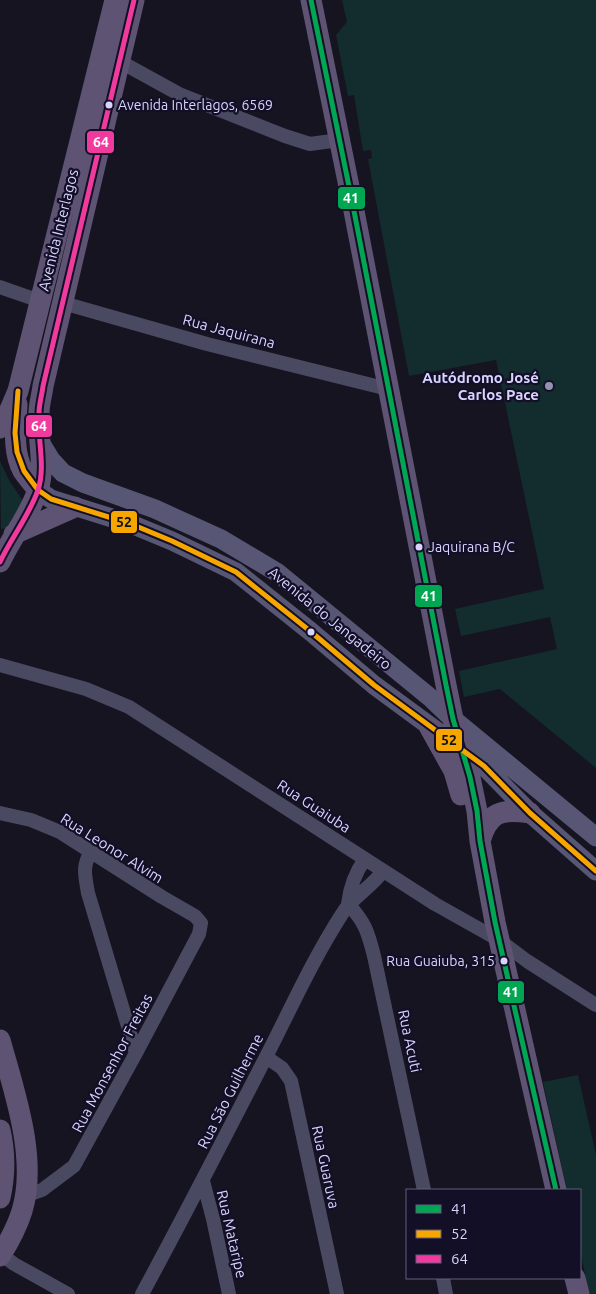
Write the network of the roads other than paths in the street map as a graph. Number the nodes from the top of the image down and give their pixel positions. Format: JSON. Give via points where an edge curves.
{"nodes":[{"id":1,"x":115,"y":0,"type":"edge"},
{"id":2,"x":134,"y":0,"type":"edge"},
{"id":3,"x":311,"y":0,"type":"edge"},
{"id":4,"x":119,"y":61,"type":"junction"},
{"id":5,"x":339,"y":140,"type":"junction"},
{"id":6,"x":0,"y":287,"type":"edge"},
{"id":7,"x":40,"y":301,"type":"junction"},
{"id":8,"x":63,"y":303,"type":"junction"},
{"id":9,"x":388,"y":389,"type":"junction"},
{"id":10,"x":18,"y":391,"type":"junction"},
{"id":11,"x":0,"y":428,"type":"edge"},
{"id":12,"x":40,"y":442,"type":"junction"},
{"id":13,"x":38,"y":490,"type":"junction"},
{"id":14,"x":75,"y":507,"type":"junction"},
{"id":15,"x":155,"y":509,"type":"junction"},
{"id":16,"x":147,"y":531,"type":"junction"},
{"id":17,"x":7,"y":533,"type":"edge"},
{"id":18,"x":0,"y":562,"type":"edge"},
{"id":19,"x":0,"y":666,"type":"edge"},
{"id":20,"x":453,"y":719,"type":"junction"},
{"id":21,"x":430,"y":728,"type":"junction"},
{"id":22,"x":464,"y":751,"type":"junction"},
{"id":23,"x":0,"y":812,"type":"edge"},
{"id":24,"x":530,"y":814,"type":"junction"},
{"id":25,"x":596,"y":837,"type":"edge"},
{"id":26,"x":480,"y":841,"type":"junction"},
{"id":27,"x":91,"y":851,"type":"junction"},
{"id":28,"x":365,"y":859,"type":"junction"},
{"id":29,"x":383,"y":871,"type":"junction"},
{"id":30,"x":596,"y":871,"type":"edge"},
{"id":31,"x":348,"y":904,"type":"junction"},
{"id":32,"x":201,"y":923,"type":"joint"},
{"id":33,"x":499,"y":940,"type":"junction"},
{"id":34,"x":596,"y":1005,"type":"edge"},
{"id":35,"x":0,"y":1040,"type":"edge"},
{"id":36,"x":136,"y":1053,"type":"junction"},
{"id":37,"x":266,"y":1057,"type":"junction"},
{"id":38,"x":0,"y":1130,"type":"edge"},
{"id":39,"x":203,"y":1181,"type":"junction"},
{"id":40,"x":424,"y":1189,"type":"edge"},
{"id":41,"x":556,"y":1189,"type":"edge"},
{"id":42,"x":25,"y":1196,"type":"junction"},
{"id":43,"x":0,"y":1198,"type":"edge"},
{"id":44,"x":1,"y":1255,"type":"edge"},
{"id":45,"x":443,"y":1279,"type":"edge"},
{"id":46,"x":575,"y":1279,"type":"edge"},
{"id":47,"x":68,"y":1294,"type":"edge"},
{"id":48,"x":142,"y":1294,"type":"edge"},
{"id":49,"x":229,"y":1294,"type":"edge"},
{"id":50,"x":337,"y":1294,"type":"edge"},
{"id":51,"x":446,"y":1294,"type":"edge"},
{"id":52,"x":579,"y":1294,"type":"edge"}],
"edges":[{"from":1,"to":7,"type":"main road","name":"Avenida Interlagos"},
{"from":2,"to":4,"type":"main road","name":"Avenida Interlagos"},
{"from":3,"to":5,"type":"main road"},
{"from":4,"to":5,"type":"street","via":[[179,94],[285,136],[310,144]]},
{"from":4,"to":8,"type":"main road","name":"Avenida Interlagos"},
{"from":5,"to":9,"type":"main road"},
{"from":6,"to":7,"type":"street"},
{"from":7,"to":10,"type":"main road","name":"Avenida Interlagos"},
{"from":8,"to":9,"type":"street","name":"Rua Jaquirana","via":[[207,344]]},
{"from":8,"to":12,"type":"main road","name":"Avenida Interlagos","via":[[43,386]]},
{"from":9,"to":20,"type":"main road"},
{"from":10,"to":11,"type":"main road","name":"Avenida Interlagos"},
{"from":10,"to":13,"type":"main road","via":[[17,452],[24,471]]},
{"from":12,"to":13,"type":"main road","name":"Avenida Interlagos"},
{"from":12,"to":15,"type":"street","name":"Avenida do Jangadeiro","via":[[63,473]]},
{"from":13,"to":14,"type":"street","name":"Avenida do Jangadeiro","via":[[51,499]]},
{"from":13,"to":17,"type":"main road","name":"Avenida Interlagos","via":[[26,516]]},
{"from":14,"to":16,"type":"street","name":"Avenida do Jangadeiro"},
{"from":14,"to":17,"type":"main road"},
{"from":15,"to":16,"type":"street"},
{"from":15,"to":20,"type":"street","name":"Avenida do Jangadeiro","via":[[221,539],[278,573]]},
{"from":16,"to":21,"type":"street","name":"Avenida do Jangadeiro","via":[[236,572]]},
{"from":17,"to":18,"type":"main road","name":"Avenida Interlagos"},
{"from":19,"to":28,"type":"street","name":"Rua Guaiuba","via":[[86,689],[129,707]]},
{"from":20,"to":22,"type":"main road"},
{"from":20,"to":25,"type":"street","name":"Avenida do Jangadeiro"},
{"from":21,"to":22,"type":"street","name":"Avenida do Jangadeiro"},
{"from":21,"to":26,"type":"main road","via":[[454,770],[470,823]]},
{"from":22,"to":24,"type":"street","name":"Avenida do Jangadeiro","via":[[484,766]]},
{"from":22,"to":26,"type":"main road"},
{"from":23,"to":27,"type":"street","name":"Rua Leonor Alvim","via":[[60,832]]},
{"from":24,"to":26,"type":"main road","via":[[511,810],[500,812],[488,822]]},
{"from":24,"to":30,"type":"street","name":"Avenida do Jangadeiro"},
{"from":26,"to":33,"type":"main road"},
{"from":27,"to":32,"type":"street","name":"Rua Leonor Alvim","via":[[195,916]]},
{"from":27,"to":36,"type":"street","via":[[84,867],[88,893]]},
{"from":28,"to":29,"type":"street","name":"Rua Guaiuba"},
{"from":28,"to":31,"type":"street","name":"Rua São Guilherme","via":[[353,879]]},
{"from":29,"to":31,"type":"street","name":"Rua São Guilherme","via":[[367,890]]},
{"from":29,"to":33,"type":"street","name":"Rua Guaiuba"},
{"from":31,"to":37,"type":"street","name":"Rua São Guilherme","via":[[314,962]]},
{"from":31,"to":40,"type":"street","name":"Rua Acuti","via":[[361,917],[372,947]]},
{"from":32,"to":36,"type":"street","name":"Rua Monsenhor Freitas"},
{"from":33,"to":34,"type":"street","name":"Rua Guaiuba"},
{"from":33,"to":41,"type":"main road"},
{"from":35,"to":42,"type":"main road","via":[[23,1126]]},
{"from":36,"to":42,"type":"street","name":"Rua Monsenhor Freitas","via":[[74,1166],[42,1190]]},
{"from":37,"to":39,"type":"street","name":"Rua São Guilherme"},
{"from":37,"to":50,"type":"street","name":"Rua Guaruva","via":[[282,1068],[291,1081]]},
{"from":38,"to":43,"type":"main road","via":[[4,1161]]},
{"from":39,"to":48,"type":"street","name":"Rua São Guilherme"},
{"from":39,"to":49,"type":"street","name":"Rua Mataripe"},
{"from":42,"to":44,"type":"main road","via":[[14,1231]]},
{"from":44,"to":47,"type":"street"},
{"from":45,"to":51,"type":"street"},
{"from":46,"to":52,"type":"main road"}]}
